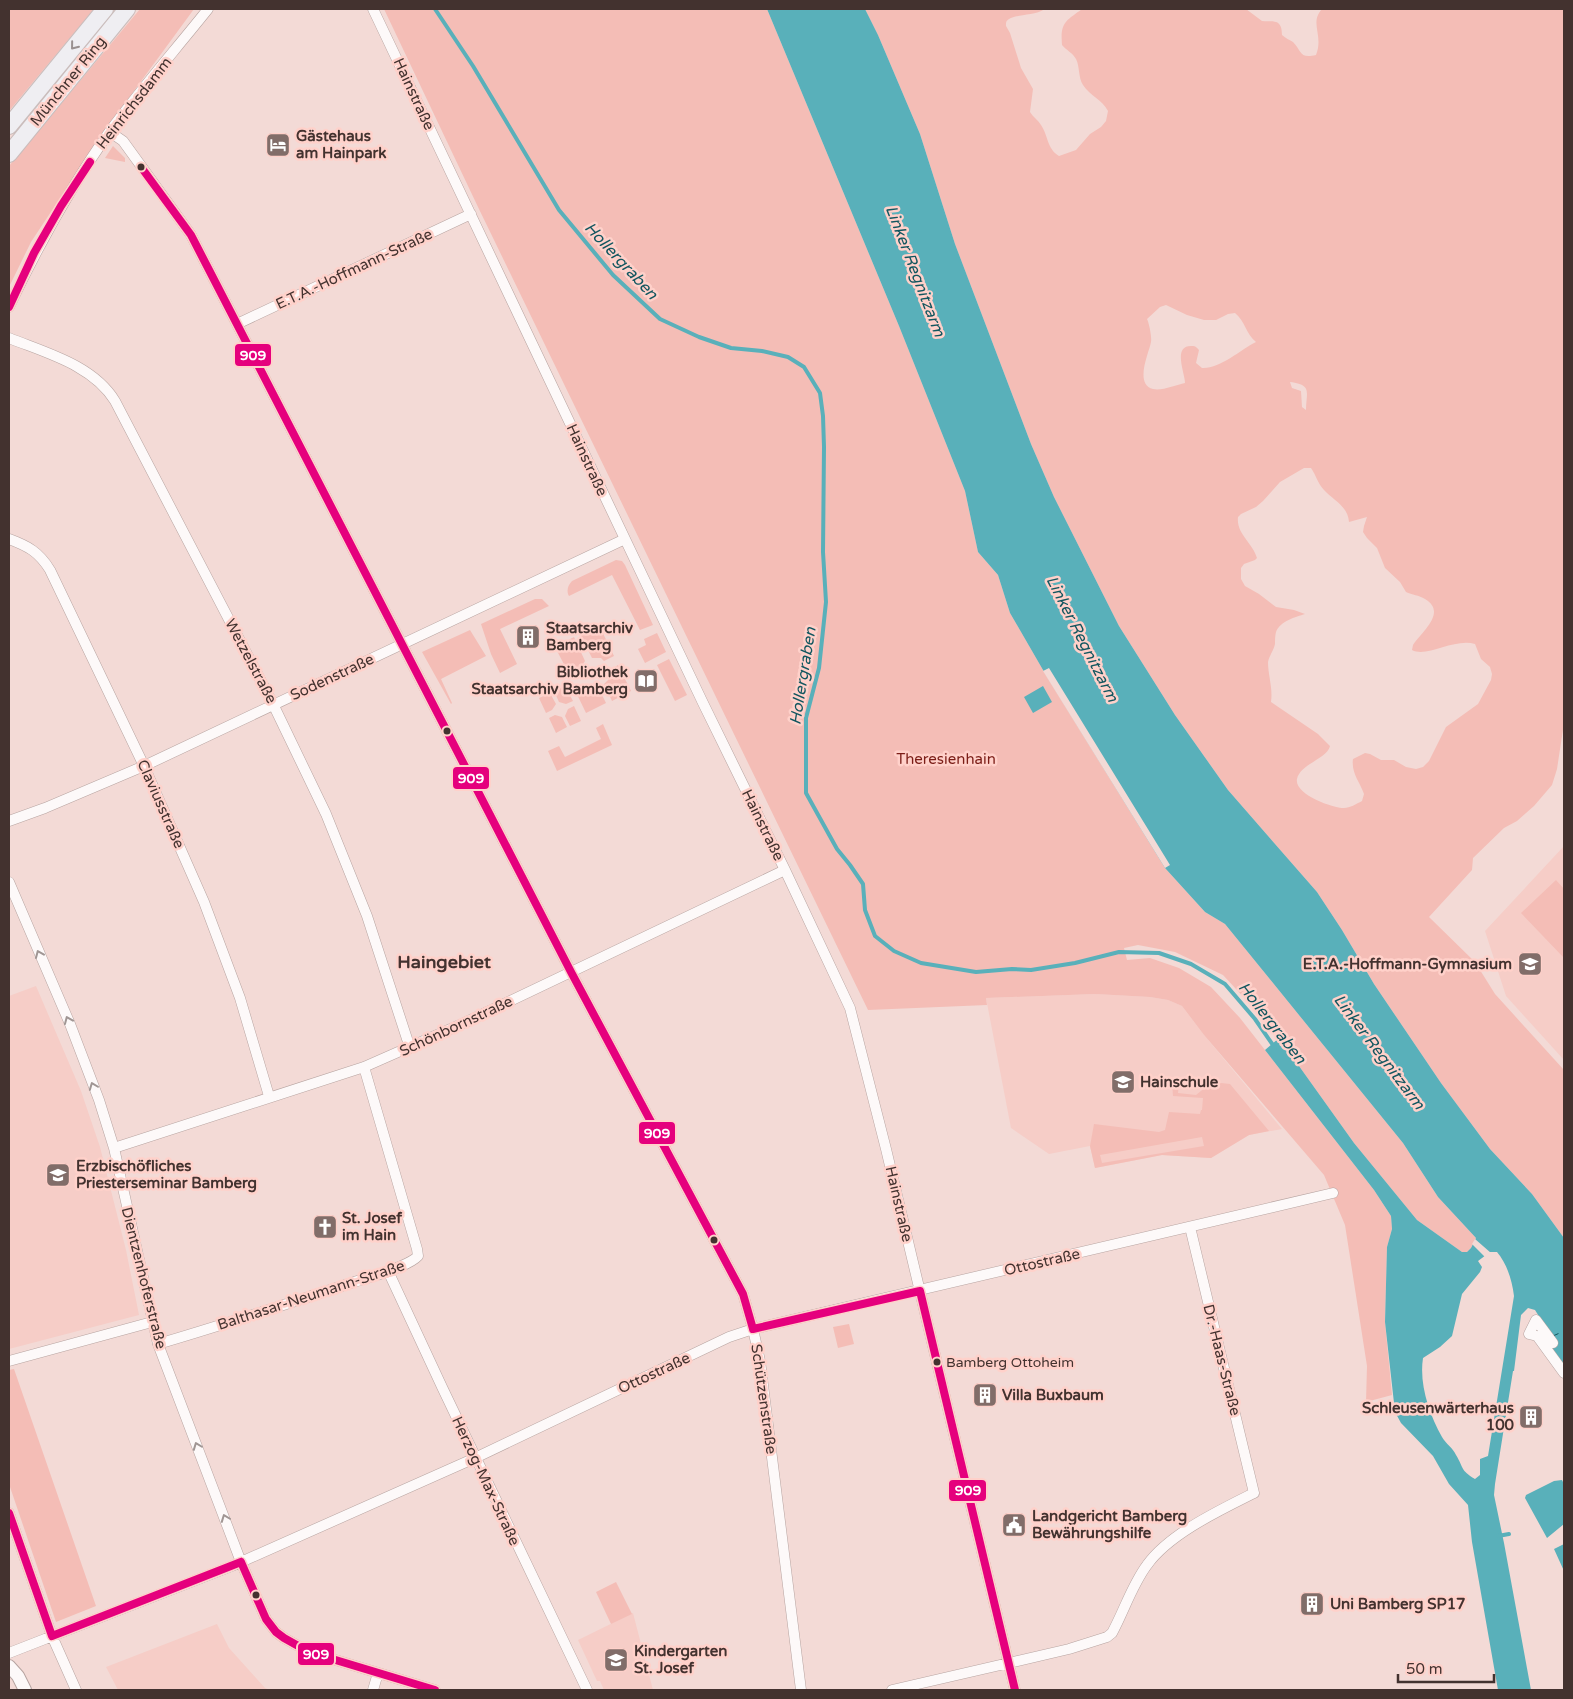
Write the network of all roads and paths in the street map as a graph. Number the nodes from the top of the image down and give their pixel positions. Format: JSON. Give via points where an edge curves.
{"nodes":[{"id":1,"x":105,"y":9,"type":"edge"},
{"id":2,"x":128,"y":9,"type":"edge"},
{"id":3,"x":208,"y":9,"type":"edge"},
{"id":4,"x":373,"y":9,"type":"edge"},
{"id":5,"x":9,"y":126,"type":"edge"},
{"id":6,"x":110,"y":132,"type":"junction"},
{"id":7,"x":9,"y":154,"type":"edge"},
{"id":8,"x":471,"y":214,"type":"junction"},
{"id":9,"x":9,"y":306,"type":"edge"},
{"id":10,"x":237,"y":324,"type":"junction"},
{"id":11,"x":9,"y":338,"type":"edge"},
{"id":12,"x":9,"y":539,"type":"edge"},
{"id":13,"x":625,"y":539,"type":"junction"},
{"id":14,"x":404,"y":645,"type":"junction"},
{"id":15,"x":273,"y":704,"type":"junction"},
{"id":16,"x":144,"y":766,"type":"junction"},
{"id":17,"x":9,"y":820,"type":"edge"},
{"id":18,"x":785,"y":870,"type":"junction"},
{"id":19,"x":9,"y":882,"type":"edge"},
{"id":20,"x":571,"y":972,"type":"junction"},
{"id":21,"x":410,"y":1048,"type":"junction"},
{"id":22,"x":364,"y":1067,"type":"junction"},
{"id":23,"x":269,"y":1096,"type":"junction"},
{"id":24,"x":114,"y":1148,"type":"junction"},
{"id":25,"x":1333,"y":1193,"type":"dead end"},
{"id":26,"x":1190,"y":1227,"type":"junction"},
{"id":27,"x":388,"y":1271,"type":"junction"},
{"id":28,"x":920,"y":1291,"type":"junction"},
{"id":29,"x":152,"y":1322,"type":"junction"},
{"id":30,"x":754,"y":1329,"type":"junction"},
{"id":31,"x":1553,"y":1343,"type":"dead end"},
{"id":32,"x":158,"y":1344,"type":"junction"},
{"id":33,"x":9,"y":1361,"type":"edge"},
{"id":34,"x":1564,"y":1373,"type":"edge"},
{"id":35,"x":475,"y":1458,"type":"junction"},
{"id":36,"x":9,"y":1513,"type":"edge"},
{"id":37,"x":241,"y":1562,"type":"junction"},
{"id":38,"x":52,"y":1636,"type":"junction"},
{"id":39,"x":9,"y":1653,"type":"edge"},
{"id":40,"x":1008,"y":1664,"type":"junction"},
{"id":41,"x":9,"y":1666,"type":"edge"},
{"id":42,"x":378,"y":1673,"type":"junction"},
{"id":43,"x":373,"y":1689,"type":"edge"},
{"id":44,"x":25,"y":1690,"type":"edge"},
{"id":45,"x":76,"y":1690,"type":"edge"},
{"id":46,"x":435,"y":1690,"type":"edge"},
{"id":47,"x":587,"y":1690,"type":"edge"},
{"id":48,"x":801,"y":1690,"type":"edge"},
{"id":49,"x":892,"y":1690,"type":"edge"},
{"id":50,"x":1015,"y":1690,"type":"edge"}],
"edges":[{"from":1,"to":5,"type":"main road","name":"Münchner Ring","one_way":true},
{"from":2,"to":7,"type":"main road","name":"Münchner Ring"},
{"from":3,"to":6,"type":"street","name":"Heinrichsdamm"},
{"from":4,"to":8,"type":"street","name":"Hainstraße"},
{"from":6,"to":9,"type":"street","name":"Heinrichsdamm","via":[[61,206]]},
{"from":6,"to":10,"type":"street","name":"Schützenstraße","via":[[123,142],[180,219]]},
{"from":8,"to":10,"type":"street","name":"E.T.A.-Hoffmann-Straße"},
{"from":8,"to":13,"type":"street","name":"Hainstraße"},
{"from":10,"to":14,"type":"street","name":"Schützenstraße"},
{"from":11,"to":15,"type":"street","name":"Wetzelstraße","via":[[80,368],[109,391]]},
{"from":12,"to":16,"type":"street","name":"Claviusstraße","via":[[38,553],[50,570]]},
{"from":13,"to":14,"type":"street","name":"Sodenstraße"},
{"from":13,"to":18,"type":"street","name":"Hainstraße"},
{"from":14,"to":15,"type":"street","name":"Sodenstraße"},
{"from":14,"to":20,"type":"street","name":"Schützenstraße"},
{"from":15,"to":16,"type":"street","name":"Sodenstraße"},
{"from":15,"to":21,"type":"street","name":"Wetzelstraße","via":[[350,870]]},
{"from":16,"to":17,"type":"street","name":"Sodenstraße"},
{"from":16,"to":23,"type":"street","name":"Claviusstraße","via":[[218,938],[240,998]]},
{"from":18,"to":20,"type":"street","name":"Schönbornstraße"},
{"from":18,"to":28,"type":"street","name":"Hainstraße","via":[[850,1008]]},
{"from":24,"to":19,"type":"street","name":"Dientzenhoferstraße","one_way":true,"via":[[70,1024]]},
{"from":20,"to":21,"type":"street","name":"Schönbornstraße"},
{"from":20,"to":30,"type":"street","name":"Schützenstraße","via":[[743,1294]]},
{"from":21,"to":22,"type":"street","name":"Schönbornstraße"},
{"from":22,"to":23,"type":"street","name":"Schönbornstraße"},
{"from":22,"to":27,"type":"street","name":"Balthasar-Neumann-Straße","via":[[418,1256],[414,1261]]},
{"from":23,"to":24,"type":"street","name":"Schönbornstraße"},
{"from":24,"to":29,"type":"street","name":"Dientzenhoferstraße"},
{"from":25,"to":26,"type":"street","name":"Ottostraße"},
{"from":26,"to":28,"type":"street","name":"Ottostraße"},
{"from":26,"to":40,"type":"street","name":"Dr.-Haas-Straße","via":[[1254,1493],[1214,1512],[1171,1541],[1154,1557],[1107,1637]]},
{"from":27,"to":32,"type":"street","name":"Balthasar-Neumann-Straße"},
{"from":27,"to":35,"type":"street","name":"Herzog-Max-Straße"},
{"from":28,"to":30,"type":"street","name":"Ottostraße"},
{"from":28,"to":40,"type":"street","name":"Hainstraße"},
{"from":29,"to":32,"type":"street","name":"Dientzenhoferstraße"},
{"from":29,"to":33,"type":"street"},
{"from":30,"to":35,"type":"street","name":"Ottostraße","via":[[729,1337]]},
{"from":30,"to":48,"type":"street","name":"Schützenstraße"},
{"from":31,"to":34,"type":"street","via":[[1536,1320],[1529,1334],[1537,1336]]},
{"from":37,"to":32,"type":"street","name":"Dientzenhoferstraße","one_way":true},
{"from":35,"to":37,"type":"street","name":"Ottostraße"},
{"from":35,"to":47,"type":"street","name":"Herzog-Max-Straße"},
{"from":36,"to":38,"type":"street"},
{"from":37,"to":38,"type":"street","name":"Ottostraße"},
{"from":37,"to":42,"type":"street","name":"Dientzenhoferstraße","via":[[266,1619],[280,1635],[309,1652]]},
{"from":38,"to":39,"type":"street","name":"Ottostraße"},
{"from":38,"to":45,"type":"street"},
{"from":40,"to":49,"type":"street"},
{"from":40,"to":50,"type":"street","name":"Hainstraße"},
{"from":41,"to":44,"type":"street"},
{"from":42,"to":43,"type":"street"},
{"from":42,"to":46,"type":"street","name":"Dientzenhoferstraße"}]}
